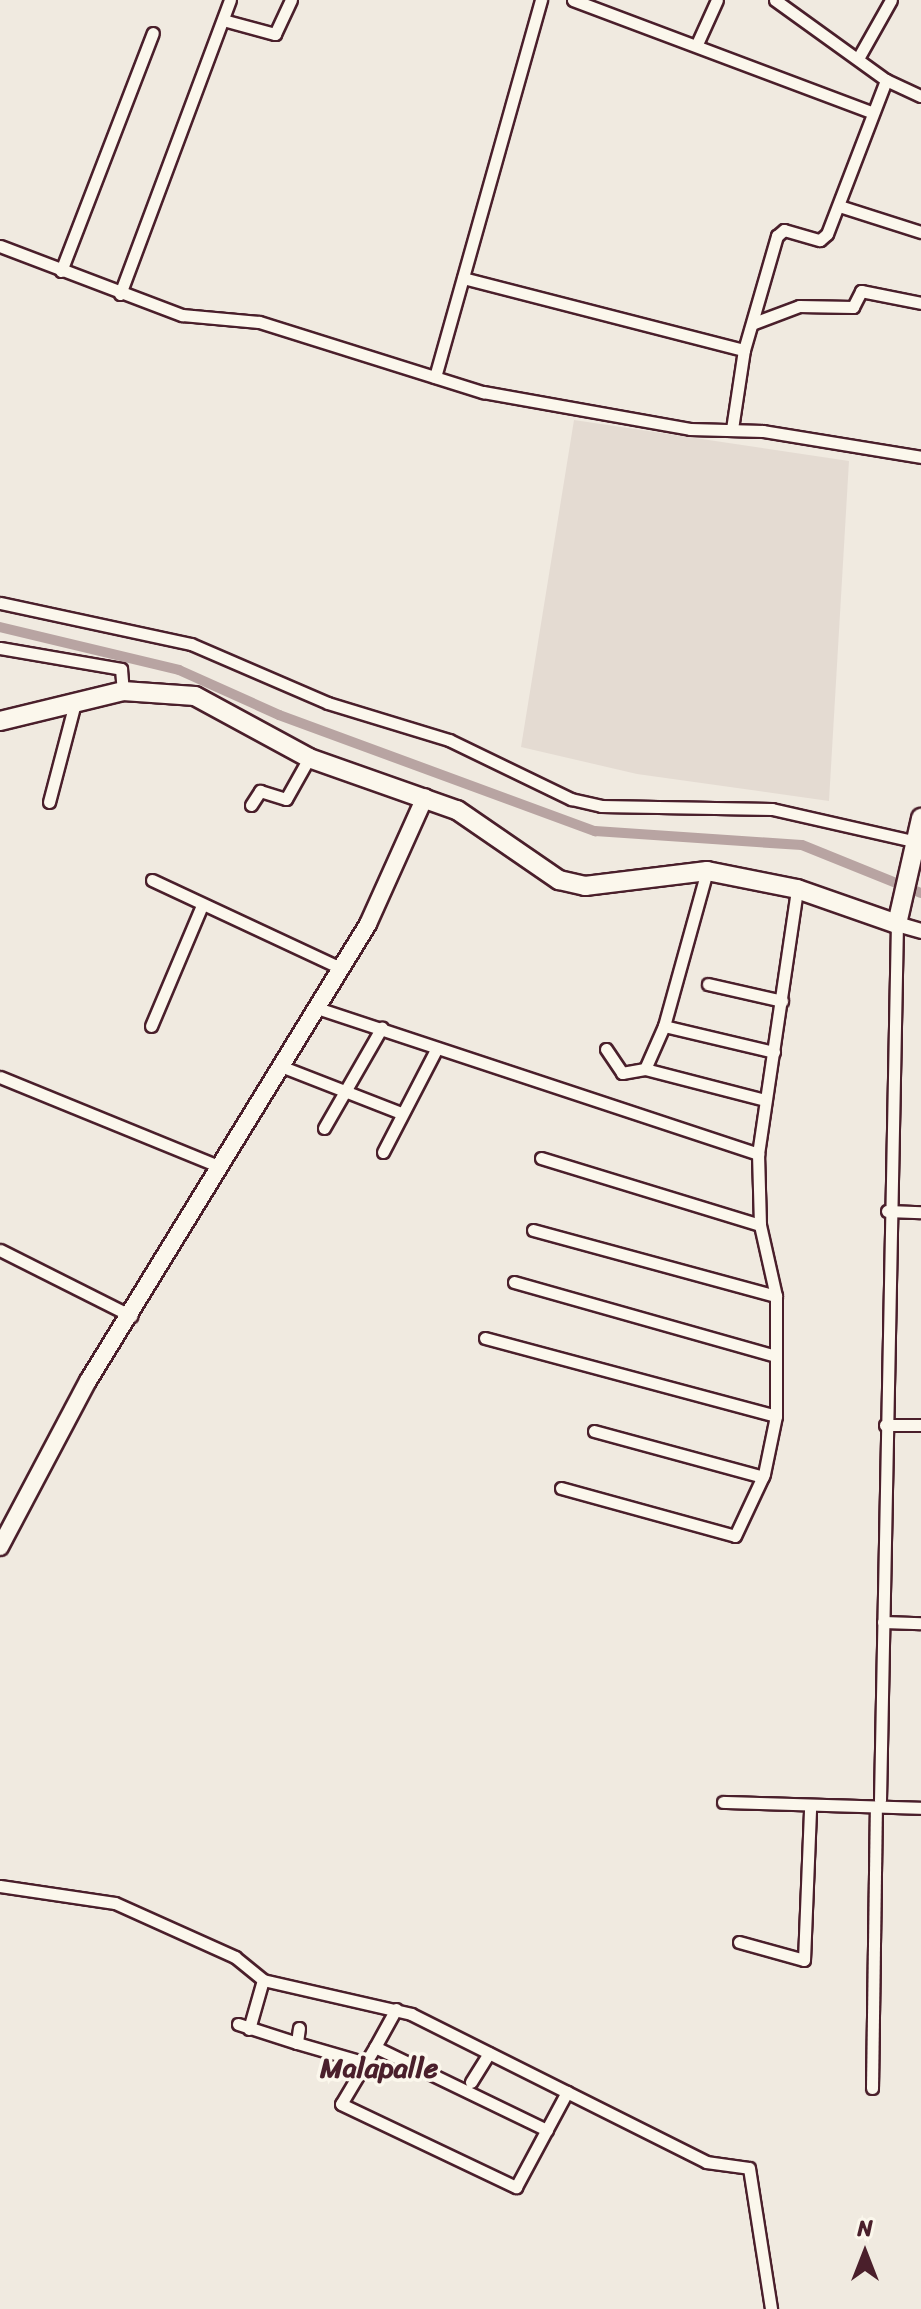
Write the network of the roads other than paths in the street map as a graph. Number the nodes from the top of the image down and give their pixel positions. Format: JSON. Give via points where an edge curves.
{"nodes":[{"id":1,"x":230,"y":0,"type":"edge"},
{"id":2,"x":291,"y":0,"type":"edge"},
{"id":3,"x":541,"y":0,"type":"edge"},
{"id":4,"x":573,"y":0,"type":"edge"},
{"id":5,"x":717,"y":0,"type":"edge"},
{"id":6,"x":775,"y":0,"type":"edge"},
{"id":7,"x":891,"y":0,"type":"edge"},
{"id":8,"x":223,"y":20,"type":"junction"},
{"id":9,"x":153,"y":33,"type":"dead end"},
{"id":10,"x":697,"y":44,"type":"junction"},
{"id":11,"x":860,"y":55,"type":"junction"},
{"id":12,"x":886,"y":80,"type":"junction"},
{"id":13,"x":921,"y":96,"type":"edge"},
{"id":14,"x":871,"y":112,"type":"junction"},
{"id":15,"x":839,"y":206,"type":"junction"},
{"id":16,"x":921,"y":232,"type":"edge"},
{"id":17,"x":0,"y":246,"type":"edge"},
{"id":18,"x":61,"y":271,"type":"junction"},
{"id":19,"x":463,"y":278,"type":"junction"},
{"id":20,"x":120,"y":294,"type":"junction"},
{"id":21,"x":921,"y":303,"type":"edge"},
{"id":22,"x":754,"y":323,"type":"junction"},
{"id":23,"x":744,"y":350,"type":"junction"},
{"id":24,"x":435,"y":377,"type":"junction"},
{"id":25,"x":732,"y":429,"type":"junction"},
{"id":26,"x":921,"y":457,"type":"edge"},
{"id":27,"x":0,"y":603,"type":"edge"},
{"id":28,"x":0,"y":648,"type":"edge"},
{"id":29,"x":123,"y":691,"type":"junction"},
{"id":30,"x":75,"y":703,"type":"junction"},
{"id":31,"x":2,"y":725,"type":"edge"},
{"id":32,"x":309,"y":758,"type":"junction"},
{"id":33,"x":425,"y":797,"type":"junction"},
{"id":34,"x":49,"y":802,"type":"dead end"},
{"id":35,"x":251,"y":805,"type":"dead end"},
{"id":36,"x":921,"y":818,"type":"edge"},
{"id":37,"x":917,"y":842,"type":"junction"},
{"id":38,"x":707,"y":871,"type":"junction"},
{"id":39,"x":152,"y":880,"type":"dead end"},
{"id":40,"x":797,"y":889,"type":"junction"},
{"id":41,"x":202,"y":905,"type":"junction"},
{"id":42,"x":900,"y":917,"type":"junction"},
{"id":43,"x":921,"y":931,"type":"edge"},
{"id":44,"x":341,"y":968,"type":"junction"},
{"id":45,"x":708,"y":984,"type":"dead end"},
{"id":46,"x":782,"y":1001,"type":"junction"},
{"id":47,"x":317,"y":1008,"type":"junction"},
{"id":48,"x":151,"y":1026,"type":"dead end"},
{"id":49,"x":664,"y":1026,"type":"junction"},
{"id":50,"x":382,"y":1027,"type":"junction"},
{"id":51,"x":437,"y":1048,"type":"junction"},
{"id":52,"x":606,"y":1049,"type":"dead end"},
{"id":53,"x":774,"y":1052,"type":"junction"},
{"id":54,"x":283,"y":1067,"type":"junction"},
{"id":55,"x":645,"y":1069,"type":"junction"},
{"id":56,"x":0,"y":1077,"type":"edge"},
{"id":57,"x":344,"y":1093,"type":"junction"},
{"id":58,"x":765,"y":1100,"type":"junction"},
{"id":59,"x":401,"y":1113,"type":"junction"},
{"id":60,"x":324,"y":1128,"type":"dead end"},
{"id":61,"x":383,"y":1152,"type":"dead end"},
{"id":62,"x":758,"y":1154,"type":"junction"},
{"id":63,"x":541,"y":1158,"type":"dead end"},
{"id":64,"x":218,"y":1166,"type":"junction"},
{"id":65,"x":887,"y":1211,"type":"junction"},
{"id":66,"x":921,"y":1212,"type":"edge"},
{"id":67,"x":760,"y":1225,"type":"junction"},
{"id":68,"x":533,"y":1230,"type":"dead end"},
{"id":69,"x":0,"y":1250,"type":"edge"},
{"id":70,"x":514,"y":1282,"type":"dead end"},
{"id":71,"x":776,"y":1296,"type":"junction"},
{"id":72,"x":131,"y":1316,"type":"junction"},
{"id":73,"x":485,"y":1338,"type":"dead end"},
{"id":74,"x":776,"y":1356,"type":"junction"},
{"id":75,"x":776,"y":1416,"type":"junction"},
{"id":76,"x":885,"y":1425,"type":"junction"},
{"id":77,"x":921,"y":1425,"type":"edge"},
{"id":78,"x":594,"y":1431,"type":"dead end"},
{"id":79,"x":763,"y":1477,"type":"junction"},
{"id":80,"x":561,"y":1488,"type":"dead end"},
{"id":81,"x":0,"y":1547,"type":"edge"},
{"id":82,"x":883,"y":1622,"type":"junction"},
{"id":83,"x":921,"y":1623,"type":"edge"},
{"id":84,"x":723,"y":1802,"type":"dead end"},
{"id":85,"x":878,"y":1805,"type":"junction"},
{"id":86,"x":921,"y":1808,"type":"edge"},
{"id":87,"x":810,"y":1809,"type":"junction"},
{"id":88,"x":0,"y":1886,"type":"edge"},
{"id":89,"x":739,"y":1942,"type":"dead end"},
{"id":90,"x":263,"y":1980,"type":"junction"},
{"id":91,"x":396,"y":2009,"type":"junction"},
{"id":92,"x":299,"y":2028,"type":"dead end"},
{"id":93,"x":297,"y":2043,"type":"junction"},
{"id":94,"x":375,"y":2047,"type":"junction"},
{"id":95,"x":489,"y":2053,"type":"junction"},
{"id":96,"x":366,"y":2063,"type":"junction"},
{"id":97,"x":471,"y":2082,"type":"dead end"},
{"id":98,"x":872,"y":2088,"type":"dead end"},
{"id":99,"x":567,"y":2092,"type":"junction"},
{"id":100,"x":547,"y":2130,"type":"junction"},
{"id":101,"x":771,"y":2309,"type":"edge"}],
"edges":[{"from":1,"to":8,"type":"street"},
{"from":2,"to":8,"type":"street","via":[[275,34]]},
{"from":3,"to":19,"type":"street"},
{"from":4,"to":10,"type":"street"},
{"from":5,"to":10,"type":"street"},
{"from":6,"to":11,"type":"street"},
{"from":7,"to":11,"type":"street"},
{"from":8,"to":20,"type":"street"},
{"from":9,"to":18,"type":"street"},
{"from":10,"to":14,"type":"street"},
{"from":11,"to":12,"type":"street"},
{"from":12,"to":13,"type":"street"},
{"from":12,"to":14,"type":"street"},
{"from":14,"to":15,"type":"street"},
{"from":15,"to":16,"type":"street"},
{"from":15,"to":22,"type":"street","via":[[823,238],[778,233]]},
{"from":17,"to":18,"type":"street"},
{"from":18,"to":20,"type":"street"},
{"from":19,"to":23,"type":"street"},
{"from":19,"to":24,"type":"street"},
{"from":20,"to":24,"type":"street","via":[[182,315],[259,322]]},
{"from":21,"to":22,"type":"street","via":[[861,291],[853,307],[799,306]]},
{"from":22,"to":23,"type":"street"},
{"from":23,"to":25,"type":"street"},
{"from":24,"to":25,"type":"street","via":[[610,416]]},
{"from":25,"to":26,"type":"street"},
{"from":27,"to":37,"type":"street","via":[[191,644],[353,712],[449,740],[571,799],[601,806],[772,809]]},
{"from":28,"to":29,"type":"street","via":[[121,669]]},
{"from":29,"to":30,"type":"main road"},
{"from":29,"to":32,"type":"main road","via":[[195,696]]},
{"from":30,"to":31,"type":"main road"},
{"from":30,"to":34,"type":"street"},
{"from":32,"to":33,"type":"main road"},
{"from":32,"to":35,"type":"street","via":[[286,799],[260,791]]},
{"from":33,"to":38,"type":"main road","via":[[457,810],[559,880],[585,886]]},
{"from":33,"to":44,"type":"main road","via":[[386,891]]},
{"from":36,"to":37,"type":"main road"},
{"from":37,"to":42,"type":"main road"},
{"from":38,"to":40,"type":"main road"},
{"from":38,"to":49,"type":"street"},
{"from":39,"to":41,"type":"street"},
{"from":40,"to":42,"type":"main road"},
{"from":40,"to":46,"type":"street"},
{"from":41,"to":44,"type":"street"},
{"from":41,"to":48,"type":"street"},
{"from":42,"to":43,"type":"street"},
{"from":42,"to":65,"type":"street"},
{"from":44,"to":47,"type":"main road"},
{"from":45,"to":46,"type":"street"},
{"from":46,"to":53,"type":"street"},
{"from":47,"to":50,"type":"street"},
{"from":47,"to":54,"type":"main road"},
{"from":49,"to":53,"type":"street"},
{"from":49,"to":55,"type":"street"},
{"from":50,"to":51,"type":"street"},
{"from":50,"to":57,"type":"street"},
{"from":51,"to":59,"type":"street"},
{"from":51,"to":62,"type":"street"},
{"from":52,"to":55,"type":"street","via":[[622,1073]]},
{"from":53,"to":58,"type":"street"},
{"from":54,"to":57,"type":"street"},
{"from":54,"to":64,"type":"main road"},
{"from":55,"to":58,"type":"street"},
{"from":56,"to":64,"type":"street"},
{"from":57,"to":59,"type":"street"},
{"from":57,"to":60,"type":"street"},
{"from":58,"to":62,"type":"street"},
{"from":59,"to":61,"type":"street"},
{"from":62,"to":67,"type":"street"},
{"from":63,"to":67,"type":"street"},
{"from":64,"to":72,"type":"main road"},
{"from":65,"to":66,"type":"street"},
{"from":65,"to":76,"type":"street"},
{"from":67,"to":71,"type":"street"},
{"from":68,"to":71,"type":"street"},
{"from":69,"to":72,"type":"street"},
{"from":70,"to":74,"type":"street"},
{"from":71,"to":74,"type":"street"},
{"from":72,"to":81,"type":"main road"},
{"from":73,"to":75,"type":"street"},
{"from":74,"to":75,"type":"street"},
{"from":75,"to":79,"type":"street"},
{"from":76,"to":77,"type":"street"},
{"from":76,"to":82,"type":"street"},
{"from":78,"to":79,"type":"street"},
{"from":79,"to":80,"type":"street","via":[[735,1536]]},
{"from":82,"to":83,"type":"street"},
{"from":82,"to":85,"type":"street"},
{"from":84,"to":87,"type":"street"},
{"from":85,"to":86,"type":"street"},
{"from":85,"to":87,"type":"street"},
{"from":85,"to":98,"type":"street"},
{"from":87,"to":89,"type":"street","via":[[804,1960]]},
{"from":88,"to":90,"type":"street","via":[[115,1903],[235,1957]]},
{"from":90,"to":91,"type":"street"},
{"from":90,"to":93,"type":"street","via":[[243,2027]]},
{"from":91,"to":94,"type":"street"},
{"from":91,"to":95,"type":"street"},
{"from":92,"to":93,"type":"street"},
{"from":93,"to":96,"type":"street"},
{"from":94,"to":96,"type":"street"},
{"from":94,"to":100,"type":"street"},
{"from":95,"to":97,"type":"street"},
{"from":95,"to":99,"type":"street"},
{"from":96,"to":100,"type":"street","via":[[341,2104],[516,2187]]},
{"from":99,"to":100,"type":"street"},
{"from":99,"to":101,"type":"street","via":[[706,2162],[753,2172]]}]}
